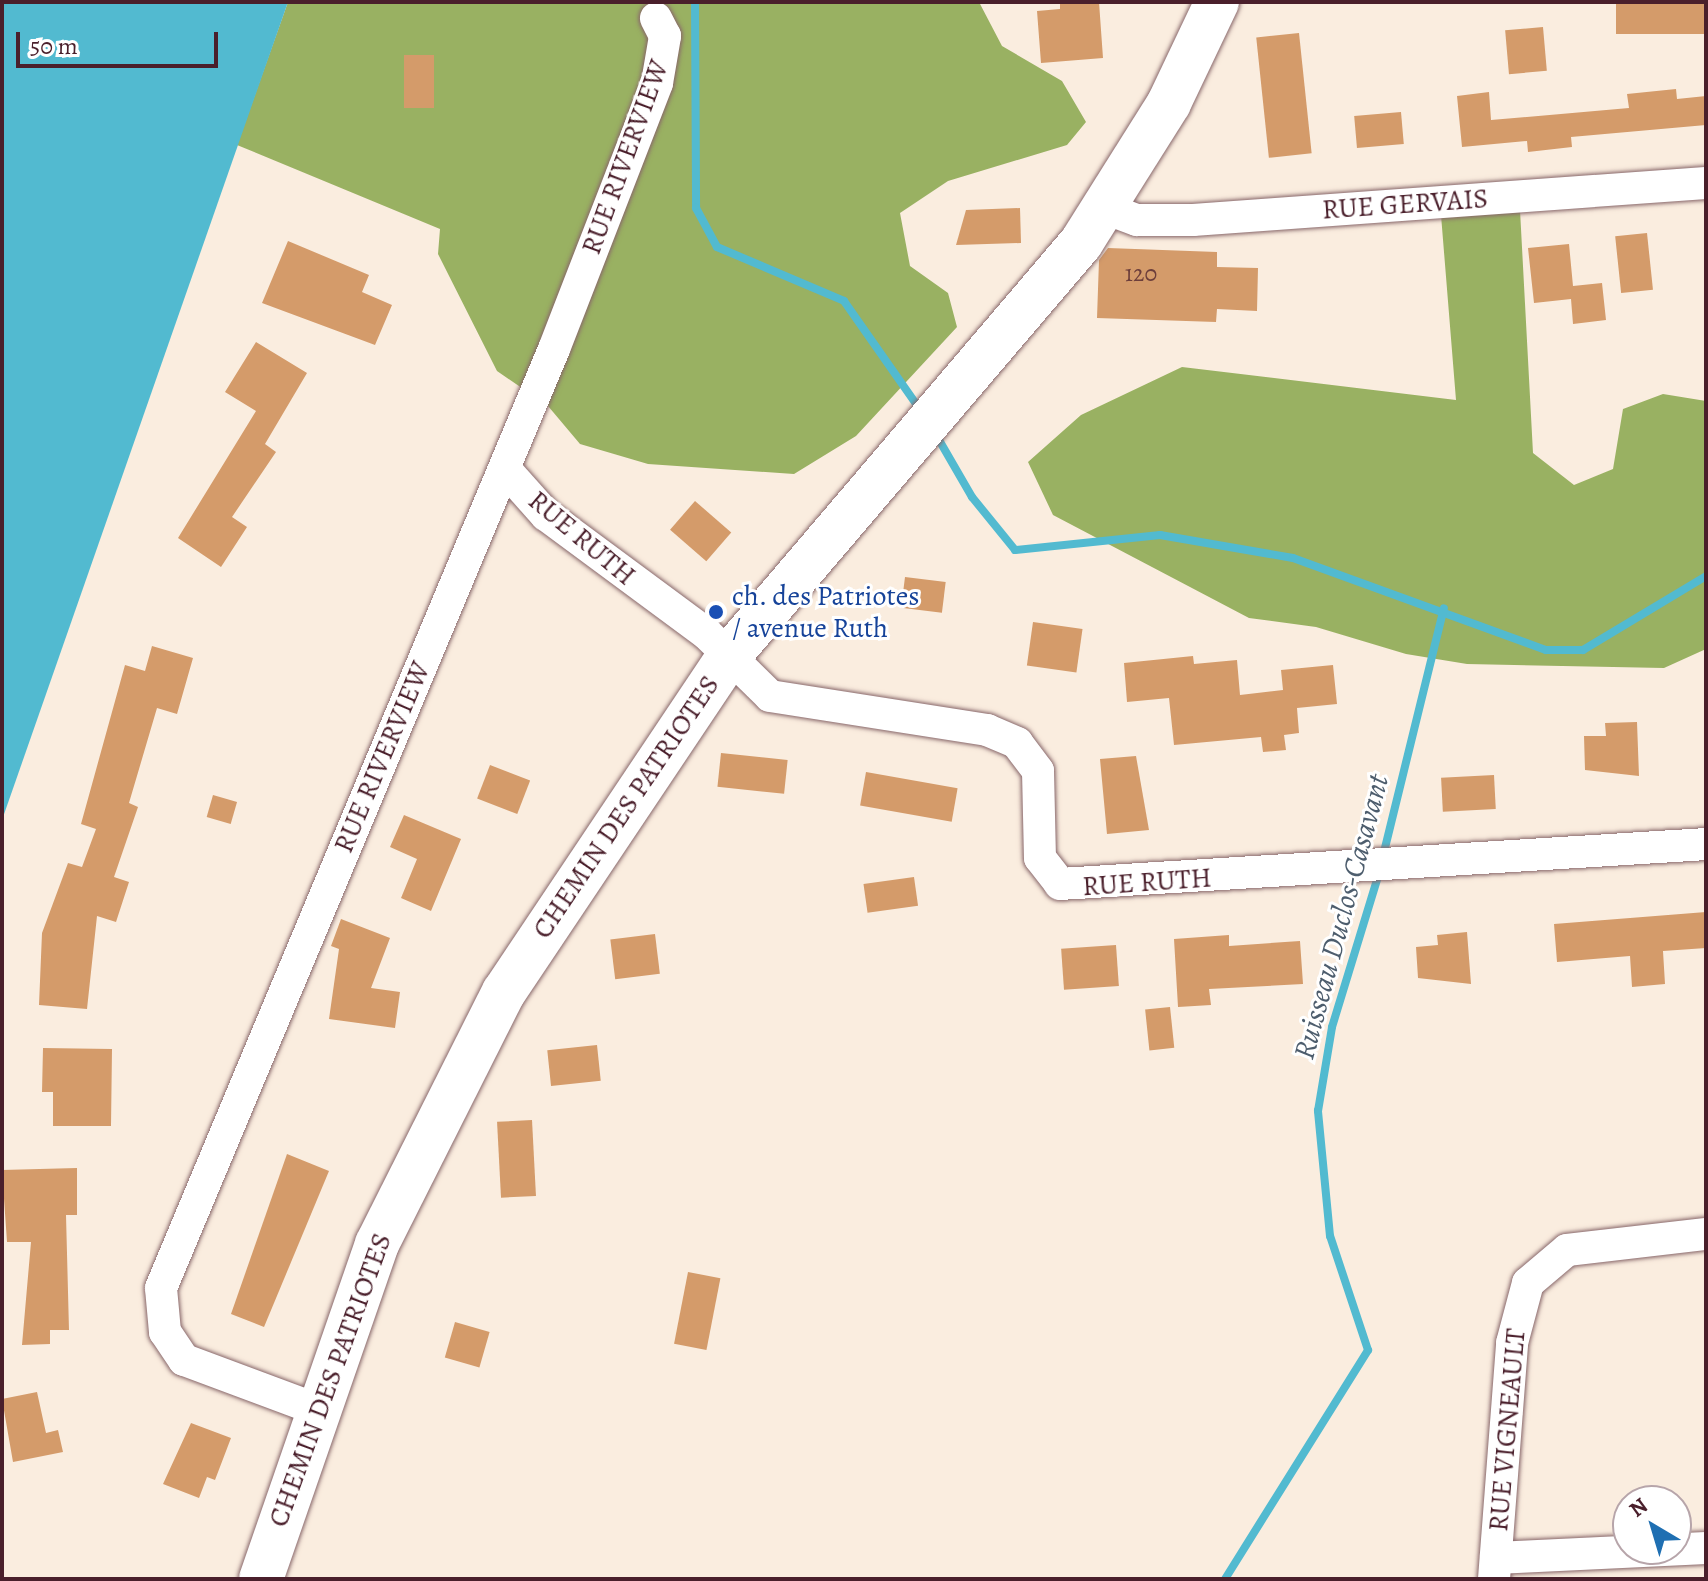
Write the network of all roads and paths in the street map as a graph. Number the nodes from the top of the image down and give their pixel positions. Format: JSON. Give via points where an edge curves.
{"nodes":[{"id":1,"x":1217,"y":2,"type":"edge"},
{"id":2,"x":656,"y":18,"type":"dead end"},
{"id":3,"x":1706,"y":183,"type":"edge"},
{"id":4,"x":1105,"y":208,"type":"junction"},
{"id":5,"x":505,"y":469,"type":"junction"},
{"id":6,"x":728,"y":657,"type":"junction"},
{"id":7,"x":1706,"y":844,"type":"edge"},
{"id":8,"x":1706,"y":1234,"type":"edge"},
{"id":9,"x":316,"y":1409,"type":"junction"},
{"id":10,"x":1706,"y":1548,"type":"edge"},
{"id":11,"x":1495,"y":1568,"type":"edge"},
{"id":12,"x":261,"y":1579,"type":"edge"}],
"edges":[{"from":1,"to":4,"type":"main road","name":"CHEMIN DES PATRIOTES","via":[[1169,103]]},
{"from":2,"to":5,"type":"street","name":"RUE RIVERVIEW","via":[[665,36],[657,83]]},
{"from":3,"to":4,"type":"street","name":"RUE GERVAIS","via":[[1193,220],[1137,220]]},
{"from":4,"to":6,"type":"main road","name":"CHEMIN DES PATRIOTES"},
{"from":5,"to":6,"type":"street","name":"RUE RUTH","via":[[556,524]]},
{"from":5,"to":9,"type":"street","name":"RUE RIVERVIEW","via":[[161,1288],[165,1332],[184,1360]]},
{"from":6,"to":7,"type":"street","name":"RUE RUTH","via":[[770,696],[987,730],[1017,743],[1038,771],[1040,858],[1050,876],[1070,887]]},
{"from":6,"to":9,"type":"main road","name":"CHEMIN DES PATRIOTES","via":[[594,848],[455,1078],[377,1244]]},
{"from":8,"to":11,"type":"street","name":"RUE VIGNEAULT","via":[[1582,1246],[1528,1283],[1512,1343]]},
{"from":9,"to":12,"type":"main road","name":"CHEMIN DES PATRIOTES"},
{"from":10,"to":11,"type":"street"}]}
